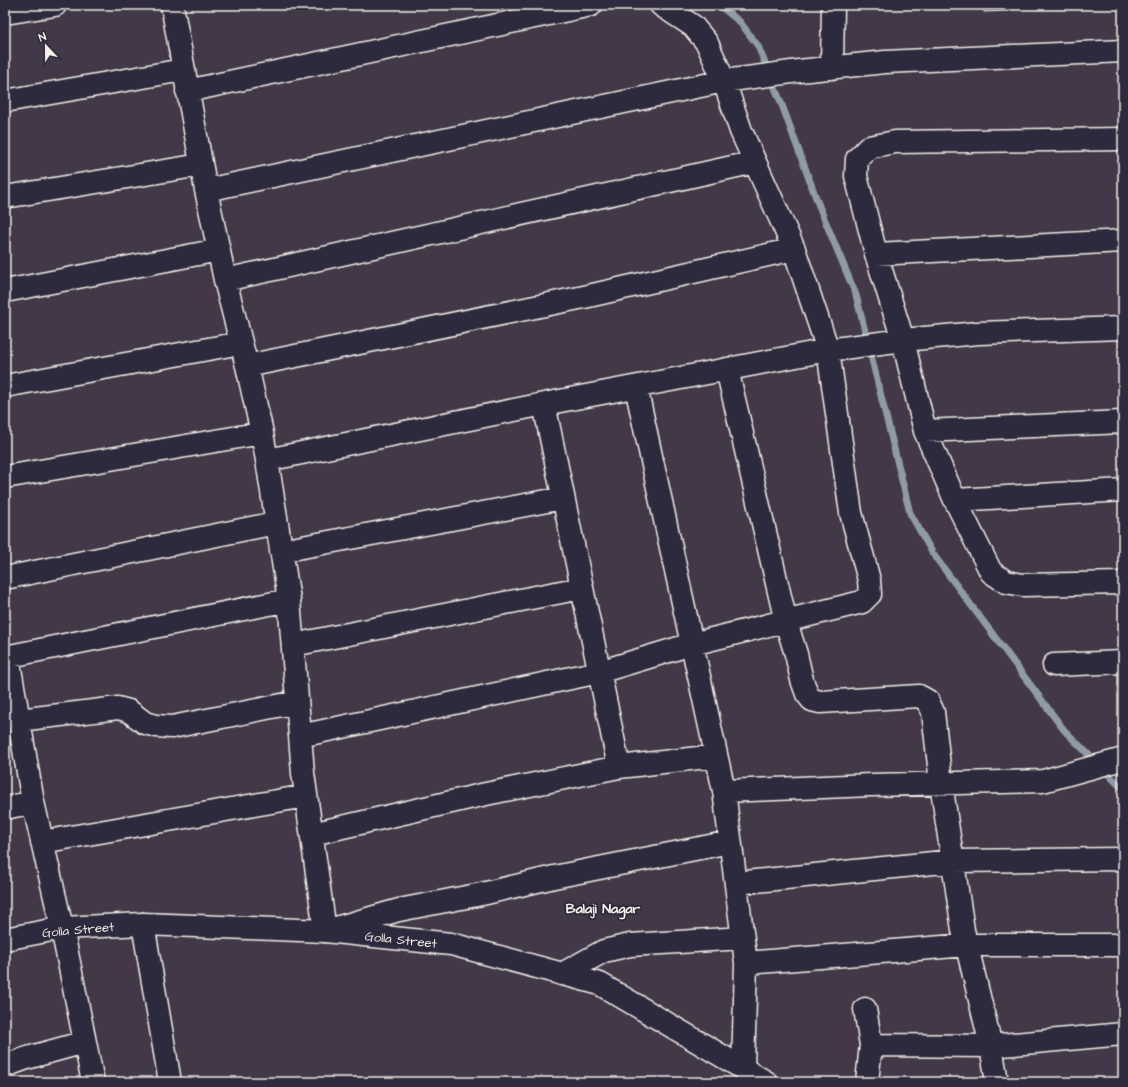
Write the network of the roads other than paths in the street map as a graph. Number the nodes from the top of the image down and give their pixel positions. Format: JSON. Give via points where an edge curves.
{"nodes":[{"id":1,"x":54,"y":5,"type":"edge"},
{"id":2,"x":592,"y":5,"type":"edge"},
{"id":3,"x":661,"y":5,"type":"edge"},
{"id":4,"x":833,"y":5,"type":"edge"},
{"id":5,"x":174,"y":6,"type":"edge"},
{"id":6,"x":5,"y":13,"type":"edge"},
{"id":7,"x":692,"y":14,"type":"edge"},
{"id":8,"x":1123,"y":51,"type":"edge"},
{"id":9,"x":832,"y":68,"type":"junction"},
{"id":10,"x":733,"y":79,"type":"junction"},
{"id":11,"x":185,"y":81,"type":"junction"},
{"id":12,"x":5,"y":101,"type":"edge"},
{"id":13,"x":1123,"y":139,"type":"edge"},
{"id":14,"x":755,"y":162,"type":"junction"},
{"id":15,"x":201,"y":165,"type":"junction"},
{"id":16,"x":206,"y":190,"type":"junction"},
{"id":17,"x":5,"y":197,"type":"edge"},
{"id":18,"x":1123,"y":241,"type":"edge"},
{"id":19,"x":794,"y":249,"type":"junction"},
{"id":20,"x":219,"y":250,"type":"junction"},
{"id":21,"x":876,"y":254,"type":"junction"},
{"id":22,"x":225,"y":280,"type":"junction"},
{"id":23,"x":5,"y":291,"type":"edge"},
{"id":24,"x":1123,"y":328,"type":"edge"},
{"id":25,"x":903,"y":340,"type":"junction"},
{"id":26,"x":241,"y":343,"type":"junction"},
{"id":27,"x":839,"y":348,"type":"junction"},
{"id":28,"x":247,"y":366,"type":"junction"},
{"id":29,"x":727,"y":369,"type":"junction"},
{"id":30,"x":5,"y":386,"type":"edge"},
{"id":31,"x":636,"y":387,"type":"junction"},
{"id":32,"x":544,"y":404,"type":"junction"},
{"id":33,"x":1123,"y":422,"type":"edge"},
{"id":34,"x":925,"y":431,"type":"junction"},
{"id":35,"x":262,"y":433,"type":"junction"},
{"id":36,"x":266,"y":460,"type":"junction"},
{"id":37,"x":5,"y":477,"type":"edge"},
{"id":38,"x":1123,"y":490,"type":"edge"},
{"id":39,"x":564,"y":498,"type":"junction"},
{"id":40,"x":955,"y":500,"type":"junction"},
{"id":41,"x":276,"y":523,"type":"junction"},
{"id":42,"x":281,"y":551,"type":"junction"},
{"id":43,"x":5,"y":578,"type":"edge"},
{"id":44,"x":1123,"y":583,"type":"edge"},
{"id":45,"x":582,"y":588,"type":"junction"},
{"id":46,"x":289,"y":600,"type":"junction"},
{"id":47,"x":786,"y":622,"type":"junction"},
{"id":48,"x":692,"y":644,"type":"junction"},
{"id":49,"x":293,"y":645,"type":"junction"},
{"id":50,"x":7,"y":657,"type":"edge"},
{"id":51,"x":1123,"y":662,"type":"edge"},
{"id":52,"x":1054,"y":665,"type":"dead end"},
{"id":53,"x":599,"y":672,"type":"junction"},
{"id":54,"x":297,"y":702,"type":"junction"},
{"id":55,"x":19,"y":720,"type":"junction"},
{"id":56,"x":300,"y":736,"type":"junction"},
{"id":57,"x":14,"y":752,"type":"edge"},
{"id":58,"x":716,"y":756,"type":"junction"},
{"id":59,"x":1123,"y":759,"type":"edge"},
{"id":60,"x":619,"y":767,"type":"junction"},
{"id":61,"x":941,"y":783,"type":"junction"},
{"id":62,"x":724,"y":790,"type":"junction"},
{"id":63,"x":306,"y":796,"type":"junction"},
{"id":64,"x":33,"y":802,"type":"junction"},
{"id":65,"x":5,"y":808,"type":"edge"},
{"id":66,"x":312,"y":834,"type":"junction"},
{"id":67,"x":42,"y":842,"type":"junction"},
{"id":68,"x":730,"y":842,"type":"junction"},
{"id":69,"x":1123,"y":859,"type":"edge"},
{"id":70,"x":953,"y":861,"type":"junction"},
{"id":71,"x":736,"y":883,"type":"junction"},
{"id":72,"x":143,"y":924,"type":"junction"},
{"id":73,"x":62,"y":928,"type":"junction"},
{"id":74,"x":325,"y":931,"type":"junction"},
{"id":75,"x":743,"y":938,"type":"junction"},
{"id":76,"x":5,"y":939,"type":"edge"},
{"id":77,"x":1123,"y":945,"type":"edge"},
{"id":78,"x":967,"y":946,"type":"junction"},
{"id":79,"x":746,"y":963,"type":"junction"},
{"id":80,"x":562,"y":974,"type":"junction"},
{"id":81,"x":865,"y":1009,"type":"dead end"},
{"id":82,"x":1123,"y":1034,"type":"edge"},
{"id":83,"x":85,"y":1042,"type":"junction"},
{"id":84,"x":871,"y":1045,"type":"junction"},
{"id":85,"x":991,"y":1046,"type":"junction"},
{"id":86,"x":5,"y":1066,"type":"edge"},
{"id":87,"x":743,"y":1068,"type":"junction"},
{"id":88,"x":93,"y":1082,"type":"edge"},
{"id":89,"x":170,"y":1082,"type":"edge"},
{"id":90,"x":766,"y":1082,"type":"edge"},
{"id":91,"x":867,"y":1082,"type":"edge"},
{"id":92,"x":997,"y":1082,"type":"edge"}],
"edges":[{"from":1,"to":6,"type":"street"},
{"from":2,"to":11,"type":"street"},
{"from":3,"to":7,"type":"street"},
{"from":4,"to":9,"type":"street"},
{"from":5,"to":11,"type":"street"},
{"from":7,"to":10,"type":"street","via":[[707,43]]},
{"from":8,"to":9,"type":"street","via":[[885,62]]},
{"from":9,"to":10,"type":"street"},
{"from":10,"to":14,"type":"street","via":[[742,131]]},
{"from":10,"to":16,"type":"street"},
{"from":11,"to":12,"type":"street"},
{"from":11,"to":15,"type":"street"},
{"from":13,"to":21,"type":"street","via":[[895,142],[869,147],[857,159],[856,176]]},
{"from":14,"to":19,"type":"street"},
{"from":14,"to":22,"type":"street"},
{"from":15,"to":16,"type":"street"},
{"from":15,"to":17,"type":"street"},
{"from":16,"to":20,"type":"street"},
{"from":18,"to":21,"type":"street"},
{"from":19,"to":27,"type":"street"},
{"from":19,"to":28,"type":"street","via":[[584,297]]},
{"from":20,"to":22,"type":"street"},
{"from":20,"to":23,"type":"street"},
{"from":21,"to":25,"type":"street"},
{"from":22,"to":26,"type":"street"},
{"from":24,"to":25,"type":"street","via":[[978,333]]},
{"from":25,"to":27,"type":"street"},
{"from":25,"to":34,"type":"street"},
{"from":26,"to":28,"type":"street"},
{"from":26,"to":30,"type":"street"},
{"from":27,"to":29,"type":"street"},
{"from":27,"to":47,"type":"street","via":[[851,513],[869,580],[870,594],[862,602]]},
{"from":28,"to":35,"type":"street"},
{"from":29,"to":31,"type":"street"},
{"from":29,"to":47,"type":"street"},
{"from":31,"to":32,"type":"street"},
{"from":31,"to":48,"type":"street"},
{"from":32,"to":36,"type":"street"},
{"from":32,"to":39,"type":"street"},
{"from":33,"to":34,"type":"street"},
{"from":34,"to":40,"type":"street"},
{"from":35,"to":36,"type":"street"},
{"from":35,"to":37,"type":"street"},
{"from":36,"to":41,"type":"street"},
{"from":38,"to":40,"type":"street"},
{"from":39,"to":42,"type":"street"},
{"from":39,"to":45,"type":"street"},
{"from":40,"to":44,"type":"street","via":[[991,572],[1006,582],[1023,585]]},
{"from":41,"to":42,"type":"street"},
{"from":41,"to":43,"type":"street"},
{"from":42,"to":46,"type":"street"},
{"from":45,"to":49,"type":"street"},
{"from":45,"to":53,"type":"street"},
{"from":46,"to":49,"type":"street"},
{"from":46,"to":50,"type":"street"},
{"from":47,"to":48,"type":"street"},
{"from":47,"to":61,"type":"street","via":[[802,680],[812,700],[820,702],[919,696],[928,701],[933,712]]},
{"from":48,"to":53,"type":"street"},
{"from":48,"to":58,"type":"street"},
{"from":49,"to":54,"type":"street"},
{"from":50,"to":55,"type":"street"},
{"from":51,"to":52,"type":"street"},
{"from":53,"to":56,"type":"street"},
{"from":53,"to":60,"type":"street"},
{"from":54,"to":55,"type":"street","via":[[172,727],[145,723],[129,711],[118,708]]},
{"from":54,"to":56,"type":"street"},
{"from":55,"to":57,"type":"street"},
{"from":56,"to":63,"type":"street"},
{"from":57,"to":64,"type":"street"},
{"from":58,"to":60,"type":"street"},
{"from":58,"to":62,"type":"street"},
{"from":59,"to":61,"type":"street","via":[[1043,781]]},
{"from":60,"to":66,"type":"street"},
{"from":61,"to":62,"type":"street"},
{"from":61,"to":70,"type":"street"},
{"from":62,"to":68,"type":"street"},
{"from":63,"to":66,"type":"street"},
{"from":63,"to":67,"type":"street"},
{"from":64,"to":65,"type":"street"},
{"from":64,"to":67,"type":"street"},
{"from":66,"to":74,"type":"street"},
{"from":67,"to":73,"type":"street"},
{"from":68,"to":71,"type":"street"},
{"from":68,"to":74,"type":"street","via":[[554,876],[482,894],[399,910]]},
{"from":69,"to":70,"type":"street"},
{"from":70,"to":71,"type":"street"},
{"from":70,"to":78,"type":"street"},
{"from":71,"to":75,"type":"street"},
{"from":72,"to":73,"type":"street","name":"Golla Street"},
{"from":72,"to":74,"type":"street","name":"Golla Street"},
{"from":72,"to":89,"type":"street"},
{"from":73,"to":76,"type":"street","name":"Golla Street"},
{"from":73,"to":83,"type":"street"},
{"from":74,"to":80,"type":"street","name":"Golla Street","via":[[451,944]]},
{"from":75,"to":79,"type":"street"},
{"from":75,"to":80,"type":"street","via":[[630,945],[604,951]]},
{"from":77,"to":78,"type":"street"},
{"from":78,"to":79,"type":"street"},
{"from":78,"to":85,"type":"street"},
{"from":79,"to":87,"type":"street"},
{"from":80,"to":87,"type":"street","name":"Golla Street","via":[[600,984]]},
{"from":81,"to":84,"type":"street"},
{"from":82,"to":85,"type":"street"},
{"from":83,"to":86,"type":"street"},
{"from":83,"to":88,"type":"street"},
{"from":84,"to":85,"type":"street"},
{"from":84,"to":91,"type":"street"},
{"from":85,"to":92,"type":"street"},
{"from":87,"to":90,"type":"street","name":"Golla Street"}]}
